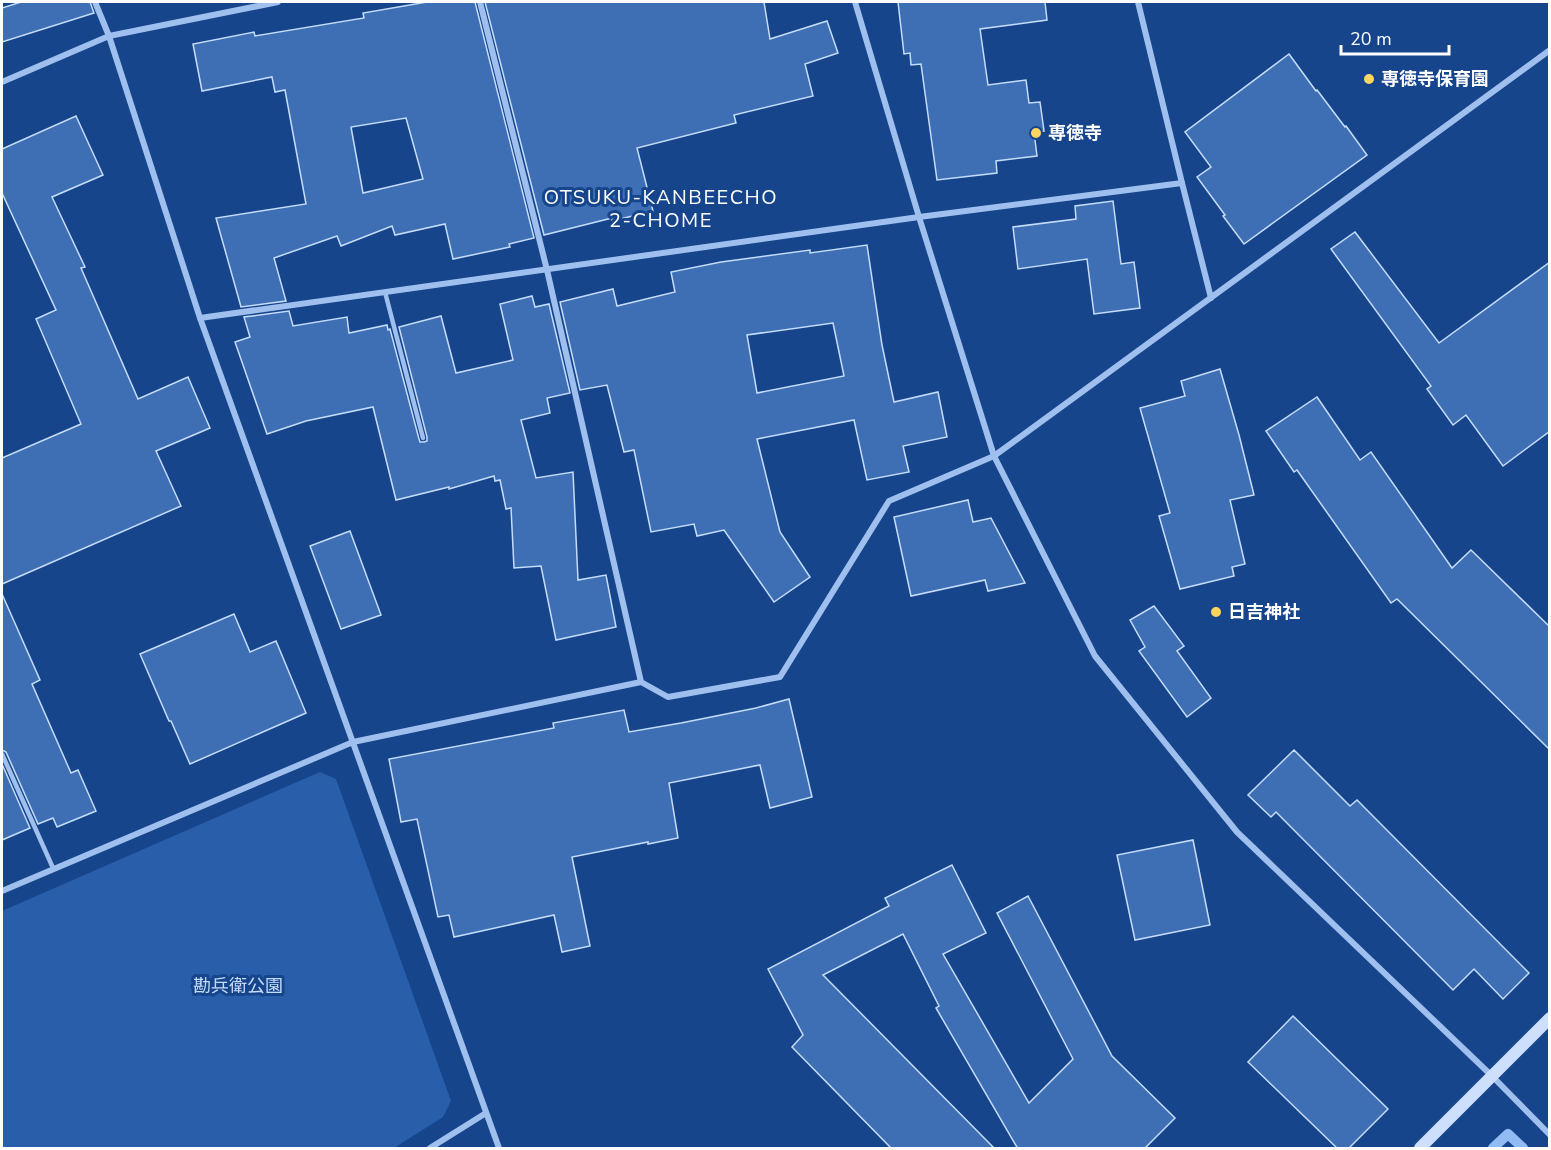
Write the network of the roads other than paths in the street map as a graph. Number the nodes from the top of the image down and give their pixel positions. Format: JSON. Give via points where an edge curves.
{"nodes":[{"id":1,"x":95,"y":2,"type":"edge"},
{"id":2,"x":278,"y":2,"type":"edge"},
{"id":3,"x":480,"y":2,"type":"edge"},
{"id":4,"x":855,"y":2,"type":"edge"},
{"id":5,"x":1138,"y":2,"type":"edge"},
{"id":6,"x":263,"y":3,"type":"edge"},
{"id":7,"x":108,"y":36,"type":"junction"},
{"id":8,"x":1550,"y":50,"type":"edge"},
{"id":9,"x":2,"y":82,"type":"edge"},
{"id":10,"x":1182,"y":183,"type":"junction"},
{"id":11,"x":919,"y":217,"type":"junction"},
{"id":12,"x":547,"y":270,"type":"junction"},
{"id":13,"x":385,"y":292,"type":"junction"},
{"id":14,"x":1211,"y":298,"type":"junction"},
{"id":15,"x":200,"y":318,"type":"junction"},
{"id":16,"x":423,"y":438,"type":"dead end"},
{"id":17,"x":994,"y":456,"type":"junction"},
{"id":18,"x":641,"y":682,"type":"junction"},
{"id":19,"x":353,"y":742,"type":"junction"},
{"id":20,"x":2,"y":754,"type":"edge"},
{"id":21,"x":53,"y":868,"type":"junction"},
{"id":22,"x":2,"y":891,"type":"edge"},
{"id":23,"x":1550,"y":1018,"type":"edge"},
{"id":24,"x":1492,"y":1076,"type":"junction"},
{"id":25,"x":486,"y":1113,"type":"junction"},
{"id":26,"x":1550,"y":1135,"type":"edge"},
{"id":27,"x":430,"y":1149,"type":"edge"},
{"id":28,"x":499,"y":1149,"type":"edge"},
{"id":29,"x":1420,"y":1149,"type":"edge"}],
"edges":[{"from":1,"to":7,"type":"street"},
{"from":2,"to":6,"type":"street"},
{"from":3,"to":12,"type":"street"},
{"from":4,"to":11,"type":"street"},
{"from":5,"to":10,"type":"street"},
{"from":6,"to":7,"type":"street"},
{"from":7,"to":9,"type":"street"},
{"from":7,"to":15,"type":"street"},
{"from":8,"to":14,"type":"street"},
{"from":10,"to":11,"type":"street"},
{"from":10,"to":14,"type":"street"},
{"from":11,"to":12,"type":"street"},
{"from":11,"to":17,"type":"street"},
{"from":12,"to":13,"type":"street"},
{"from":12,"to":18,"type":"street"},
{"from":13,"to":15,"type":"street"},
{"from":13,"to":16,"type":"lane"},
{"from":14,"to":17,"type":"street"},
{"from":15,"to":19,"type":"street"},
{"from":17,"to":18,"type":"street","via":[[889,501],[780,677],[668,697]]},
{"from":17,"to":24,"type":"street","via":[[1095,656],[1237,832]]},
{"from":18,"to":19,"type":"street"},
{"from":19,"to":21,"type":"street"},
{"from":19,"to":25,"type":"street"},
{"from":20,"to":21,"type":"lane"},
{"from":21,"to":22,"type":"street"},
{"from":23,"to":24,"type":"street"},
{"from":24,"to":26,"type":"street"},
{"from":24,"to":29,"type":"street"},
{"from":25,"to":27,"type":"street"},
{"from":25,"to":28,"type":"street"}]}
